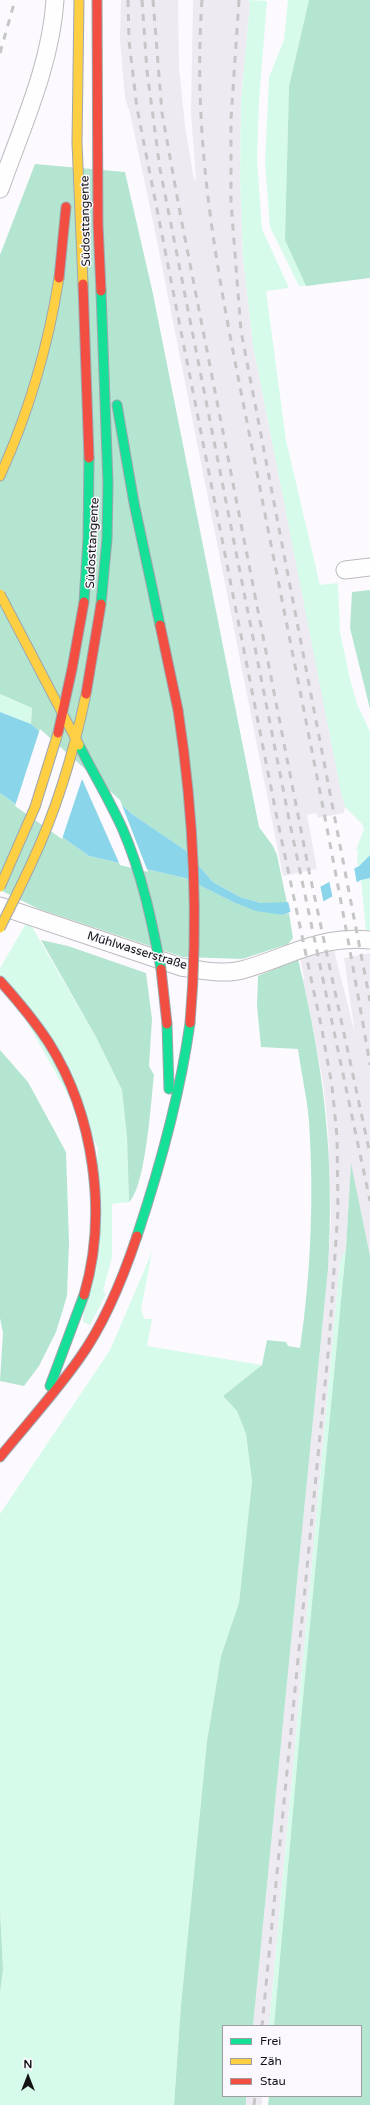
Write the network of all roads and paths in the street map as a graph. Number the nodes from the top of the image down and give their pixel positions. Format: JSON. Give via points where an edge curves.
{"nodes":[{"id":1,"x":55,"y":0,"type":"edge"},
{"id":2,"x":79,"y":0,"type":"edge"},
{"id":3,"x":97,"y":0,"type":"edge"},
{"id":4,"x":74,"y":143,"type":"junction"},
{"id":5,"x":69,"y":171,"type":"dead end"},
{"id":6,"x":0,"y":189,"type":"edge"},
{"id":7,"x":66,"y":200,"type":"dead end"},
{"id":8,"x":102,"y":334,"type":"junction"},
{"id":9,"x":0,"y":476,"type":"edge"},
{"id":10,"x":370,"y":567,"type":"edge"},
{"id":11,"x":345,"y":570,"type":"dead end"},
{"id":12,"x":0,"y":594,"type":"edge"},
{"id":13,"x":0,"y":887,"type":"edge"},
{"id":14,"x":0,"y":906,"type":"edge"},
{"id":15,"x":0,"y":928,"type":"edge"},
{"id":16,"x":370,"y":940,"type":"edge"},
{"id":17,"x":0,"y":981,"type":"edge"},
{"id":18,"x":170,"y":1116,"type":"junction"},
{"id":19,"x":44,"y":1404,"type":"junction"},
{"id":20,"x":0,"y":1457,"type":"edge"}],
"edges":[{"from":1,"to":6,"type":"street","via":[[54,19],[40,77]]},
{"from":2,"to":4,"type":"highway","via":[[78,128]]},
{"from":3,"to":8,"type":"highway","name":"Südosttangente","via":[[96,143]]},
{"from":4,"to":5,"type":"highway"},
{"from":4,"to":13,"type":"highway","name":"Südosttangente","bridge":true,"via":[[89,448],[84,602],[73,673],[44,781]]},
{"from":7,"to":9,"type":"highway","via":[[64,252],[51,333],[25,416]]},
{"from":8,"to":15,"type":"highway","name":"Südosttangente","bridge":true,"via":[[108,484],[107,539],[101,604],[90,675],[80,724],[61,787],[33,861]]},
{"from":8,"to":18,"type":"highway","bridge":true,"via":[[189,772],[196,876],[196,939],[186,1052]]},
{"from":10,"to":11,"type":"street"},
{"from":12,"to":18,"type":"highway","bridge":true,"via":[[123,830],[140,879],[162,973],[167,1024]]},
{"from":14,"to":16,"type":"street","name":"Mühlwasserstraße","via":[[181,967],[211,971],[241,971],[319,943],[354,938]]},
{"from":17,"to":19,"type":"highway","via":[[36,1022],[57,1056],[74,1092],[88,1138],[94,1176],[95,1227],[89,1278],[78,1317]]},
{"from":18,"to":19,"type":"highway","via":[[150,1201],[126,1270],[85,1350]]},
{"from":19,"to":20,"type":"highway"}]}
